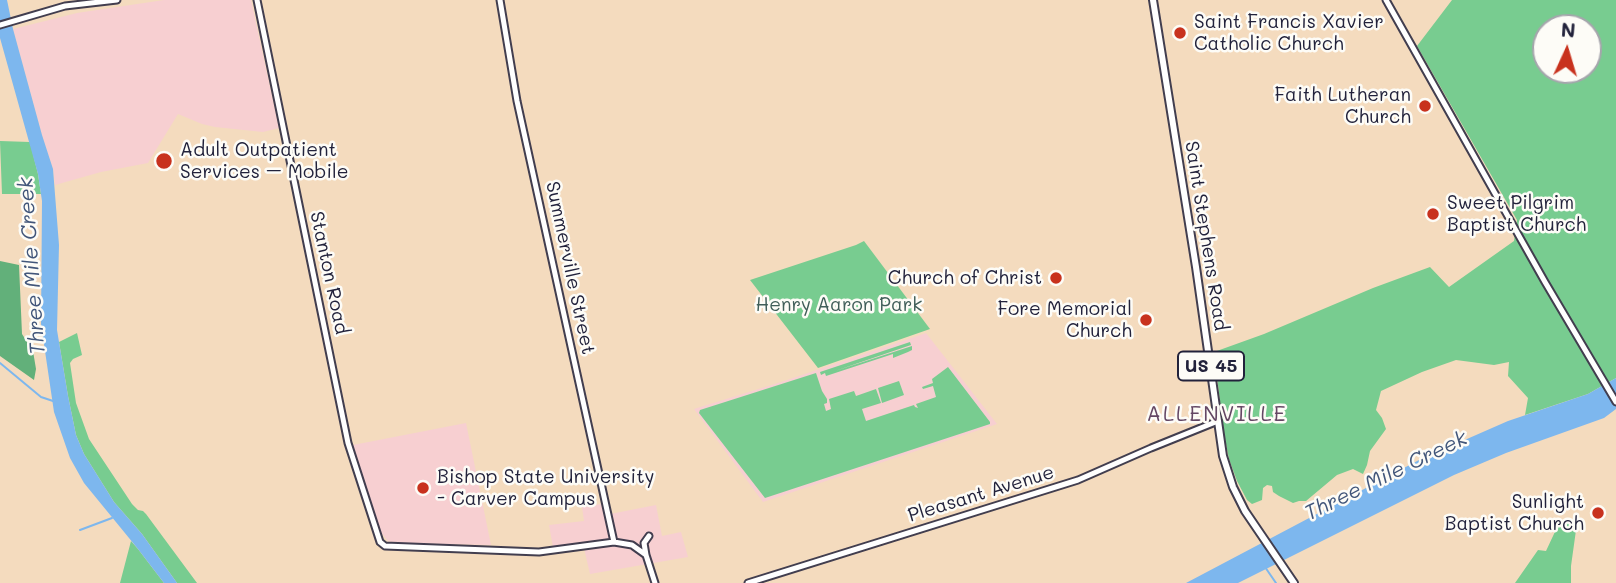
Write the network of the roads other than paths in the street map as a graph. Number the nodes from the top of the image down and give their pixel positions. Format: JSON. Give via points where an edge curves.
{"nodes":[{"id":1,"x":117,"y":0,"type":"edge"},
{"id":2,"x":257,"y":0,"type":"edge"},
{"id":3,"x":500,"y":0,"type":"edge"},
{"id":4,"x":1153,"y":0,"type":"edge"},
{"id":5,"x":1386,"y":0,"type":"edge"},
{"id":6,"x":0,"y":24,"type":"edge"},
{"id":7,"x":1616,"y":402,"type":"edge"},
{"id":8,"x":1218,"y":421,"type":"junction"},
{"id":9,"x":649,"y":536,"type":"dead end"},
{"id":10,"x":623,"y":540,"type":"dead end"},
{"id":11,"x":614,"y":542,"type":"junction"},
{"id":12,"x":646,"y":555,"type":"junction"},
{"id":13,"x":655,"y":583,"type":"edge"},
{"id":14,"x":748,"y":583,"type":"edge"},
{"id":15,"x":1294,"y":583,"type":"edge"}],
"edges":[{"from":1,"to":6,"type":"street","via":[[65,6]]},
{"from":2,"to":11,"type":"street","name":"Stanton Road","via":[[348,443],[382,545],[539,551]]},
{"from":3,"to":11,"type":"street","name":"Summerville Street","via":[[515,93]]},
{"from":4,"to":8,"type":"main road","name":"Saint Stephens Road","number":"US 45"},
{"from":5,"to":7,"type":"street"},
{"from":8,"to":14,"type":"street","name":"Pleasant Avenue","via":[[1078,480]]},
{"from":8,"to":15,"type":"main road","name":"Saint Stephens Road","number":"US 45","via":[[1227,471],[1245,511]]},
{"from":9,"to":12,"type":"street","via":[[644,542]]},
{"from":10,"to":12,"type":"street","via":[[637,544]]},
{"from":11,"to":12,"type":"street","via":[[632,545]]},
{"from":12,"to":13,"type":"street"}]}
